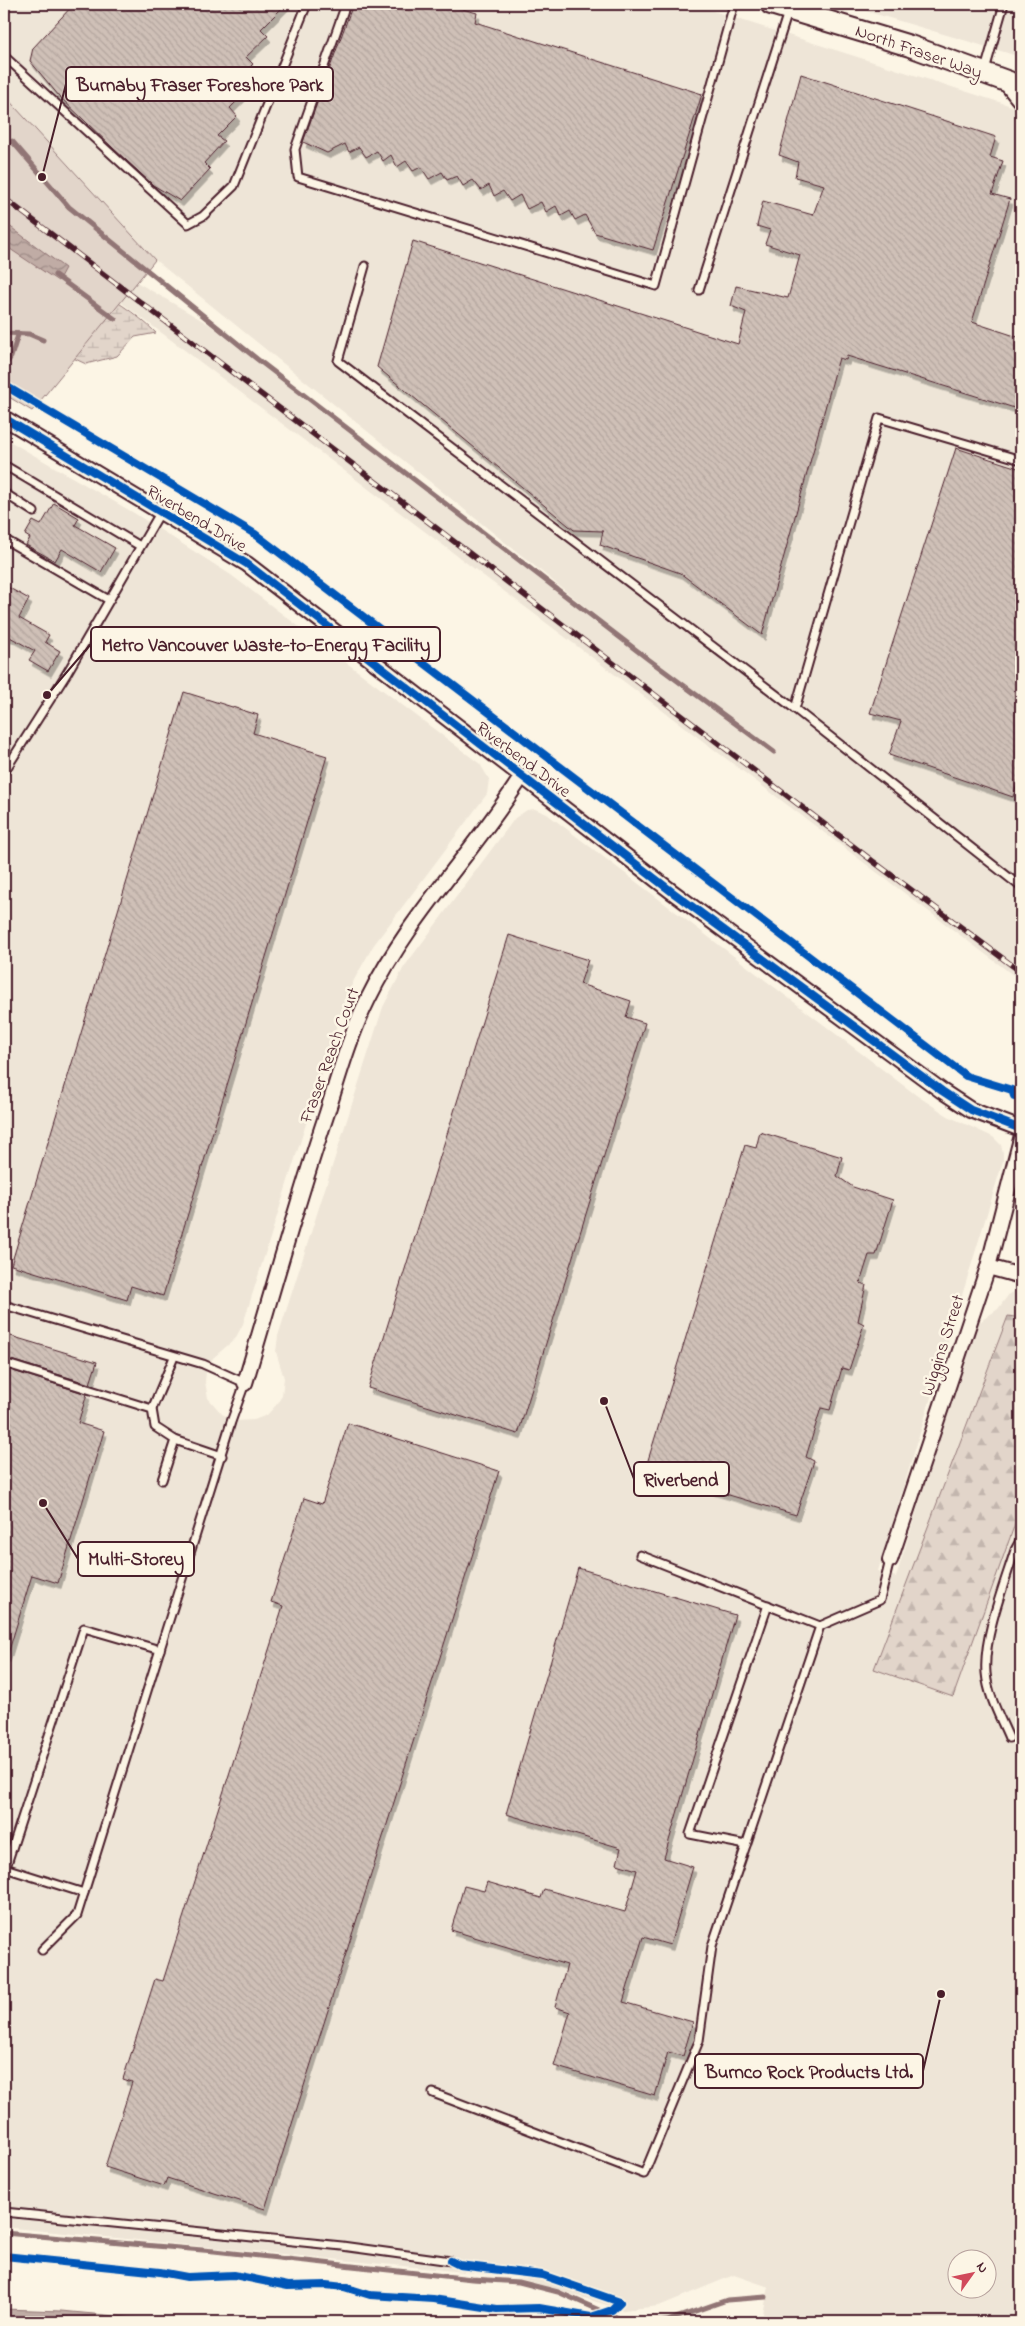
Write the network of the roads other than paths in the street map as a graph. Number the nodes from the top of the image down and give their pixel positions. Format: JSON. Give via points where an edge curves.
{"nodes":[{"id":1,"x":307,"y":4,"type":"edge"},
{"id":2,"x":346,"y":4,"type":"edge"},
{"id":3,"x":734,"y":4,"type":"edge"},
{"id":4,"x":1004,"y":4,"type":"edge"},
{"id":5,"x":780,"y":7,"type":"edge"},
{"id":6,"x":4,"y":56,"type":"edge"},
{"id":7,"x":984,"y":73,"type":"junction"},
{"id":8,"x":1017,"y":86,"type":"edge"},
{"id":9,"x":365,"y":266,"type":"dead end"},
{"id":10,"x":699,"y":290,"type":"dead end"},
{"id":11,"x":4,"y":418,"type":"edge"},
{"id":12,"x":1021,"y":460,"type":"edge"},
{"id":13,"x":4,"y":465,"type":"edge"},
{"id":14,"x":4,"y":493,"type":"edge"},
{"id":15,"x":34,"y":512,"type":"dead end"},
{"id":16,"x":160,"y":513,"type":"junction"},
{"id":17,"x":4,"y":538,"type":"edge"},
{"id":18,"x":140,"y":546,"type":"junction"},
{"id":19,"x":109,"y":600,"type":"junction"},
{"id":20,"x":795,"y":708,"type":"junction"},
{"id":21,"x":4,"y":772,"type":"edge"},
{"id":22,"x":522,"y":776,"type":"junction"},
{"id":23,"x":1021,"y":887,"type":"edge"},
{"id":24,"x":1021,"y":1129,"type":"edge"},
{"id":25,"x":1021,"y":1139,"type":"edge"},
{"id":26,"x":988,"y":1267,"type":"junction"},
{"id":27,"x":1021,"y":1276,"type":"edge"},
{"id":28,"x":4,"y":1305,"type":"edge"},
{"id":29,"x":174,"y":1357,"type":"junction"},
{"id":30,"x":4,"y":1363,"type":"edge"},
{"id":31,"x":245,"y":1383,"type":"junction"},
{"id":32,"x":152,"y":1409,"type":"junction"},
{"id":33,"x":176,"y":1440,"type":"junction"},
{"id":34,"x":222,"y":1456,"type":"junction"},
{"id":35,"x":162,"y":1480,"type":"dead end"},
{"id":36,"x":1021,"y":1539,"type":"edge"},
{"id":37,"x":640,"y":1555,"type":"dead end"},
{"id":38,"x":890,"y":1560,"type":"joint"},
{"id":39,"x":768,"y":1605,"type":"junction"},
{"id":40,"x":820,"y":1626,"type":"junction"},
{"id":41,"x":160,"y":1650,"type":"junction"},
{"id":42,"x":1010,"y":1738,"type":"dead end"},
{"id":43,"x":746,"y":1845,"type":"junction"},
{"id":44,"x":5,"y":1870,"type":"edge"},
{"id":45,"x":84,"y":1893,"type":"junction"},
{"id":46,"x":42,"y":1950,"type":"dead end"},
{"id":47,"x":433,"y":2092,"type":"dead end"},
{"id":48,"x":4,"y":2212,"type":"edge"},
{"id":49,"x":451,"y":2260,"type":"dead end"}],
"edges":[{"from":1,"to":6,"type":"lane","via":[[234,186],[203,216],[188,224]]},
{"from":2,"to":3,"type":"lane","via":[[295,150],[298,177],[656,286]]},
{"from":4,"to":7,"type":"lane"},
{"from":5,"to":7,"type":"street","name":"North Fraser Way","via":[[910,46]]},
{"from":5,"to":10,"type":"lane"},
{"from":7,"to":8,"type":"street","name":"North Fraser Way"},
{"from":9,"to":20,"type":"lane","via":[[338,361]]},
{"from":11,"to":16,"type":"street","name":"Riverbend Drive"},
{"from":12,"to":20,"type":"lane","via":[[879,418]]},
{"from":13,"to":18,"type":"lane"},
{"from":14,"to":15,"type":"lane"},
{"from":16,"to":18,"type":"lane"},
{"from":16,"to":22,"type":"street","name":"Riverbend Drive","via":[[247,564]]},
{"from":17,"to":19,"type":"lane"},
{"from":18,"to":19,"type":"lane"},
{"from":19,"to":21,"type":"lane"},
{"from":20,"to":23,"type":"lane"},
{"from":22,"to":24,"type":"street","name":"Riverbend Drive","via":[[671,891],[942,1091],[971,1110]]},
{"from":22,"to":31,"type":"street","name":"Fraser Reach Court","via":[[507,801],[410,928],[368,999],[319,1137]]},
{"from":25,"to":26,"type":"street","name":"Wiggins Street"},
{"from":26,"to":27,"type":"street"},
{"from":26,"to":38,"type":"street","name":"Wiggins Street"},
{"from":28,"to":29,"type":"lane"},
{"from":29,"to":31,"type":"lane","via":[[203,1364]]},
{"from":29,"to":32,"type":"lane"},
{"from":30,"to":32,"type":"lane"},
{"from":31,"to":34,"type":"lane"},
{"from":32,"to":33,"type":"lane","via":[[155,1427]]},
{"from":33,"to":34,"type":"lane"},
{"from":33,"to":35,"type":"lane"},
{"from":34,"to":41,"type":"lane"},
{"from":36,"to":42,"type":"lane","via":[[1014,1550],[988,1643],[986,1673],[993,1704]]},
{"from":37,"to":39,"type":"lane"},
{"from":38,"to":40,"type":"lane","via":[[880,1600]]},
{"from":39,"to":40,"type":"lane"},
{"from":39,"to":43,"type":"lane","via":[[690,1834]]},
{"from":40,"to":43,"type":"lane"},
{"from":41,"to":44,"type":"lane","via":[[84,1628]]},
{"from":41,"to":45,"type":"lane"},
{"from":43,"to":47,"type":"lane","via":[[712,1946],[699,2042],[644,2174]]},
{"from":44,"to":45,"type":"lane"},
{"from":45,"to":46,"type":"lane","via":[[77,1916]]},
{"from":48,"to":49,"type":"lane"}]}
